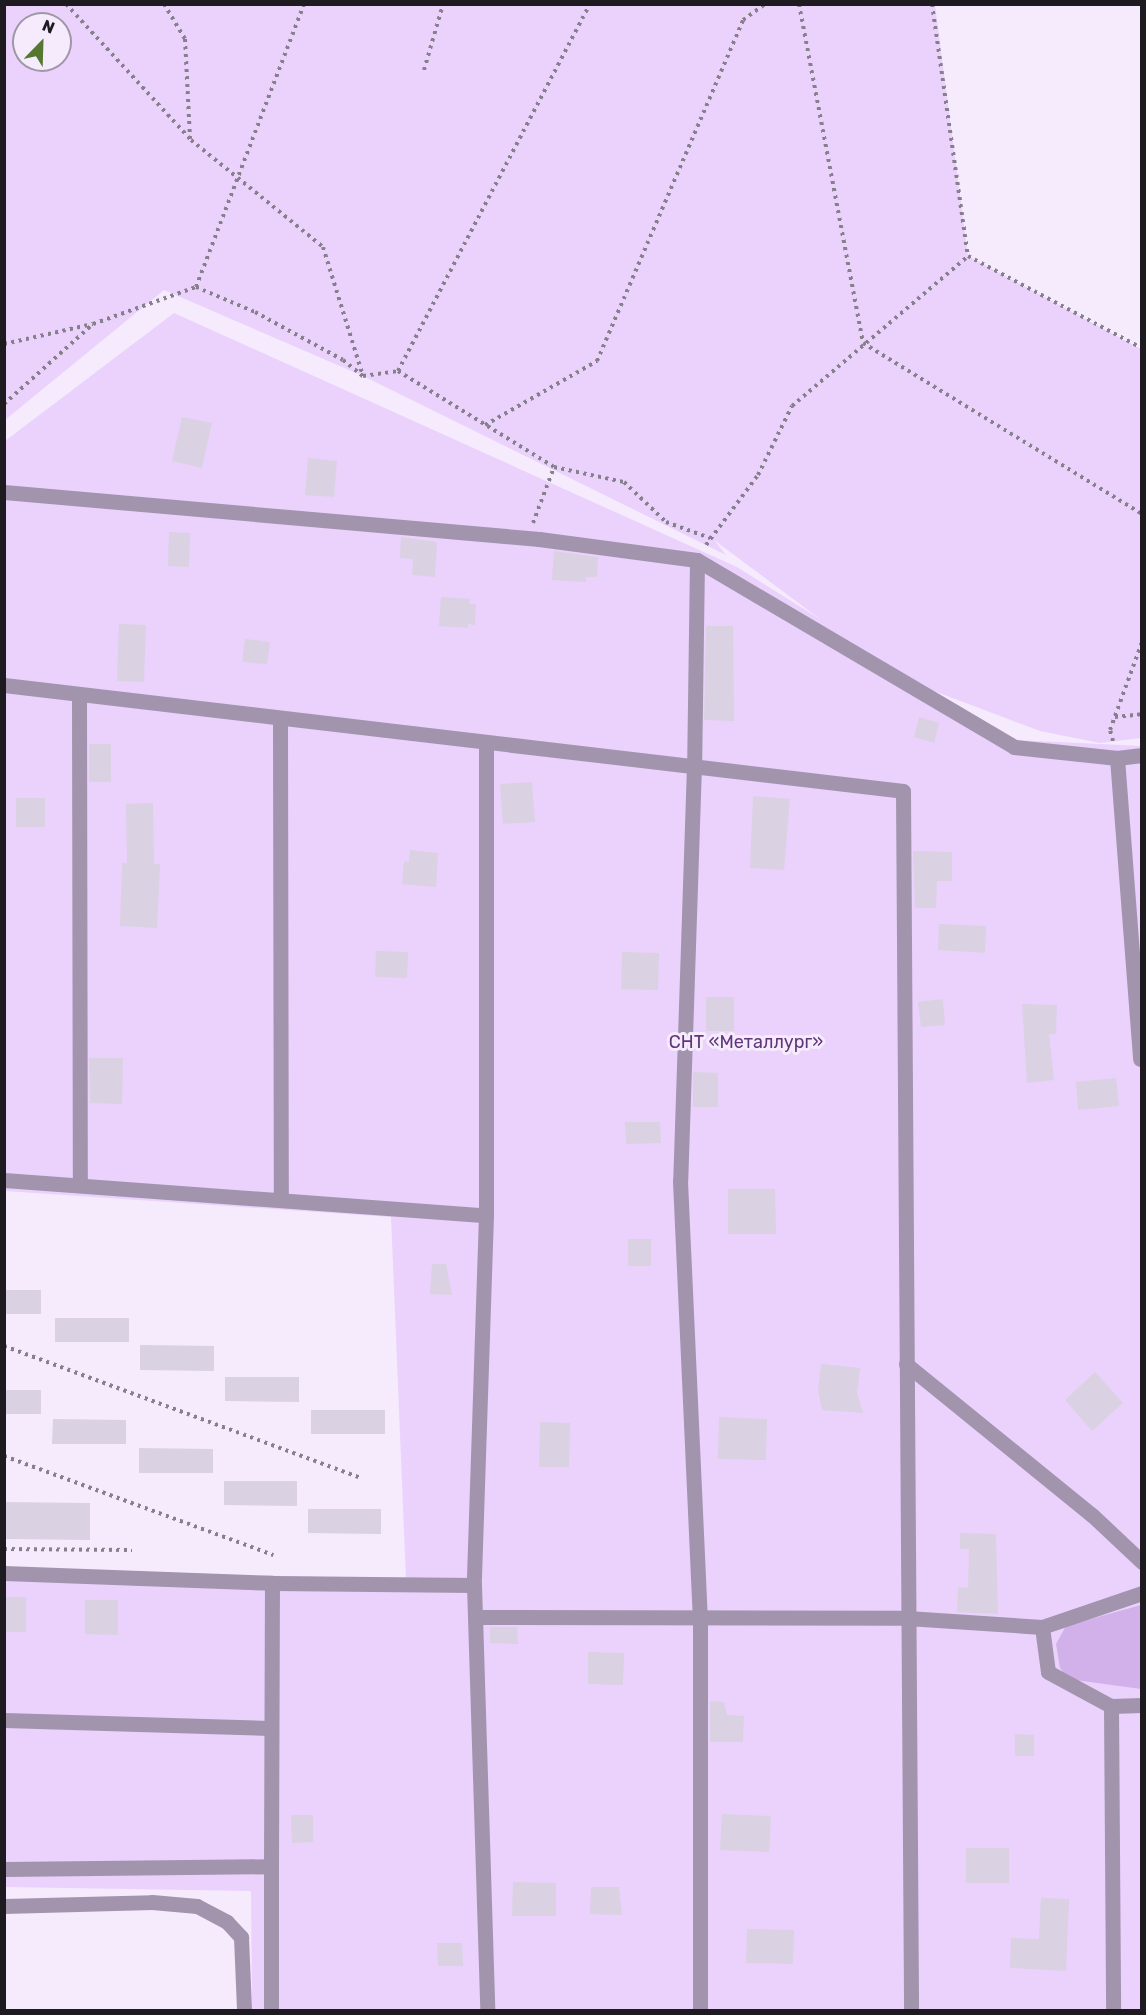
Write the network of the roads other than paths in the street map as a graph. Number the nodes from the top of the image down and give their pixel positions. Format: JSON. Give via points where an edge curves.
{"nodes":[{"id":1,"x":4,"y":492,"type":"edge"},
{"id":2,"x":697,"y":561,"type":"junction"},
{"id":3,"x":4,"y":685,"type":"edge"},
{"id":4,"x":79,"y":694,"type":"junction"},
{"id":5,"x":280,"y":719,"type":"junction"},
{"id":6,"x":486,"y":744,"type":"junction"},
{"id":7,"x":1142,"y":755,"type":"edge"},
{"id":8,"x":1117,"y":758,"type":"junction"},
{"id":9,"x":694,"y":765,"type":"junction"},
{"id":10,"x":1140,"y":1059,"type":"dead end"},
{"id":11,"x":4,"y":1179,"type":"edge"},
{"id":12,"x":80,"y":1185,"type":"junction"},
{"id":13,"x":281,"y":1200,"type":"junction"},
{"id":14,"x":486,"y":1215,"type":"junction"},
{"id":15,"x":906,"y":1364,"type":"junction"},
{"id":16,"x":1142,"y":1562,"type":"edge"},
{"id":17,"x":4,"y":1573,"type":"edge"},
{"id":18,"x":272,"y":1583,"type":"junction"},
{"id":19,"x":474,"y":1585,"type":"junction"},
{"id":20,"x":1142,"y":1593,"type":"edge"},
{"id":21,"x":476,"y":1617,"type":"junction"},
{"id":22,"x":907,"y":1618,"type":"junction"},
{"id":23,"x":700,"y":1619,"type":"junction"},
{"id":24,"x":1042,"y":1628,"type":"junction"},
{"id":25,"x":1111,"y":1706,"type":"junction"},
{"id":26,"x":1142,"y":1706,"type":"edge"},
{"id":27,"x":4,"y":1720,"type":"edge"},
{"id":28,"x":270,"y":1728,"type":"junction"},
{"id":29,"x":271,"y":1866,"type":"junction"},
{"id":30,"x":4,"y":1869,"type":"edge"},
{"id":31,"x":4,"y":1906,"type":"edge"},
{"id":32,"x":244,"y":2010,"type":"edge"},
{"id":33,"x":271,"y":2010,"type":"edge"},
{"id":34,"x":487,"y":2010,"type":"edge"},
{"id":35,"x":700,"y":2010,"type":"edge"},
{"id":36,"x":912,"y":2010,"type":"edge"},
{"id":37,"x":1113,"y":2010,"type":"edge"}],
"edges":[{"from":1,"to":2,"type":"street","via":[[527,538]]},
{"from":2,"to":8,"type":"street","via":[[1014,747]]},
{"from":2,"to":9,"type":"street"},
{"from":3,"to":4,"type":"street"},
{"from":4,"to":5,"type":"street"},
{"from":4,"to":12,"type":"street"},
{"from":5,"to":6,"type":"street"},
{"from":5,"to":13,"type":"street"},
{"from":6,"to":9,"type":"street"},
{"from":6,"to":14,"type":"street"},
{"from":7,"to":8,"type":"street"},
{"from":8,"to":10,"type":"street"},
{"from":9,"to":15,"type":"street","via":[[903,791]]},
{"from":9,"to":23,"type":"street","via":[[680,1181]]},
{"from":11,"to":12,"type":"street"},
{"from":12,"to":13,"type":"street"},
{"from":13,"to":14,"type":"street"},
{"from":14,"to":19,"type":"street"},
{"from":15,"to":16,"type":"street","via":[[1092,1515]]},
{"from":15,"to":22,"type":"street"},
{"from":17,"to":18,"type":"street"},
{"from":18,"to":19,"type":"street"},
{"from":18,"to":28,"type":"street"},
{"from":19,"to":21,"type":"street"},
{"from":20,"to":24,"type":"street"},
{"from":21,"to":23,"type":"street"},
{"from":21,"to":34,"type":"street"},
{"from":22,"to":23,"type":"street"},
{"from":22,"to":24,"type":"street"},
{"from":22,"to":36,"type":"street"},
{"from":23,"to":35,"type":"street"},
{"from":24,"to":25,"type":"street","via":[[1048,1672]]},
{"from":25,"to":26,"type":"street"},
{"from":25,"to":37,"type":"street"},
{"from":27,"to":28,"type":"street"},
{"from":28,"to":29,"type":"street"},
{"from":29,"to":30,"type":"street"},
{"from":29,"to":33,"type":"street"},
{"from":31,"to":32,"type":"street","via":[[152,1902],[197,1906],[227,1922],[241,1937]]}]}
